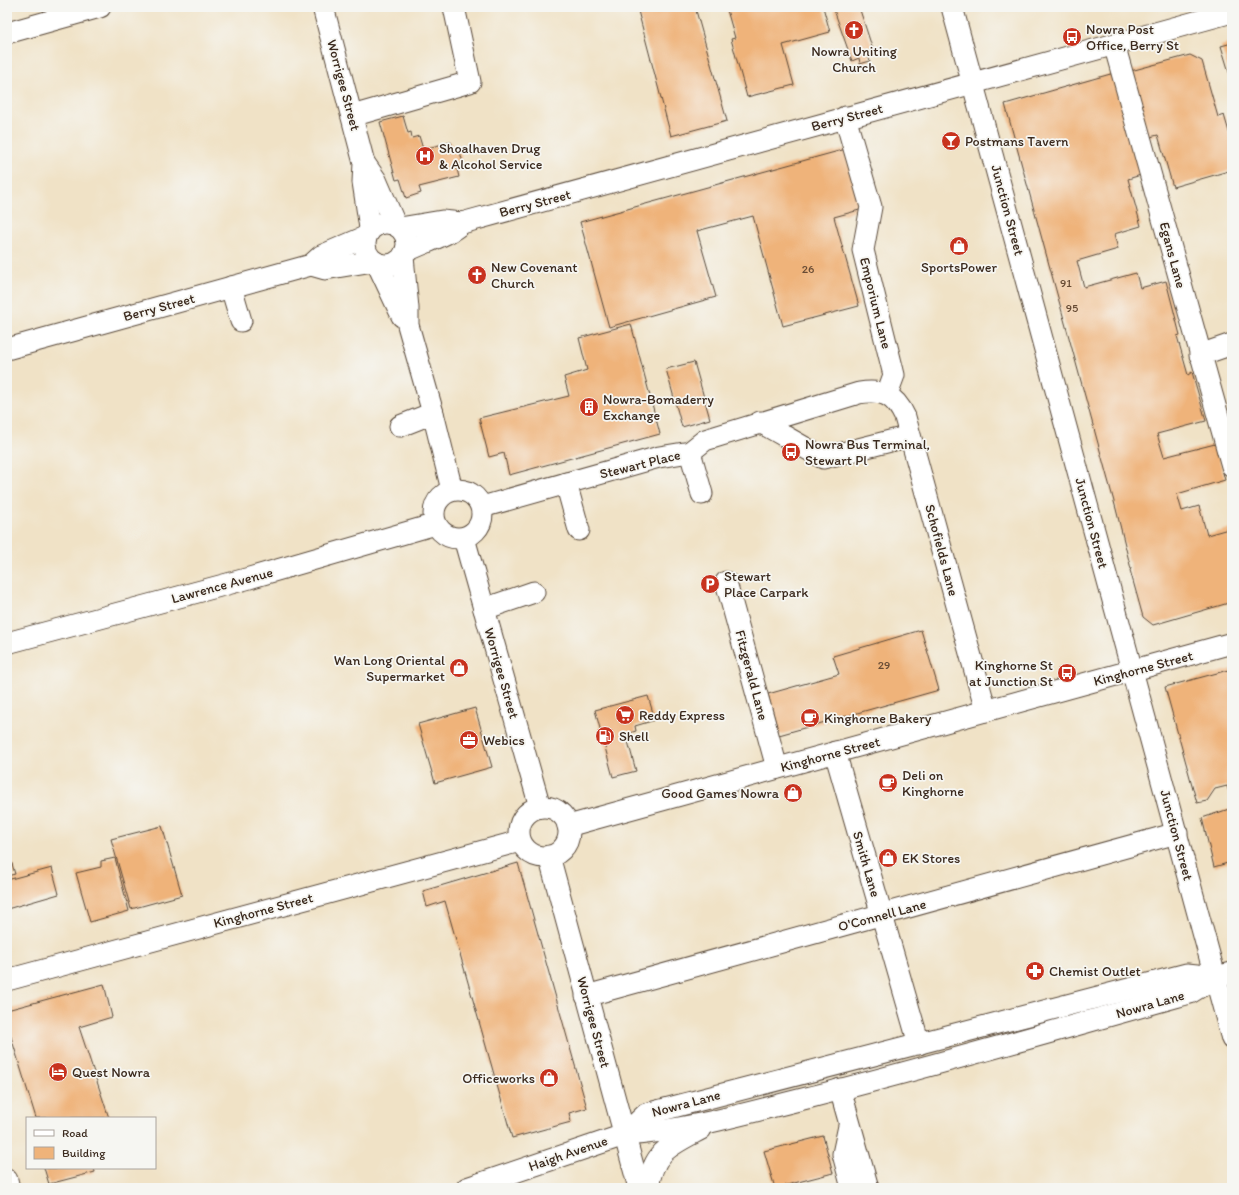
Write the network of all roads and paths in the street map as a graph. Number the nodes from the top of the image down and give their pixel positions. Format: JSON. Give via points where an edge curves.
{"nodes":[{"id":1,"x":100,"y":7,"type":"edge"},
{"id":2,"x":323,"y":7,"type":"edge"},
{"id":3,"x":454,"y":7,"type":"edge"},
{"id":4,"x":952,"y":7,"type":"edge"},
{"id":5,"x":1232,"y":12,"type":"edge"},
{"id":6,"x":7,"y":33,"type":"edge"},
{"id":7,"x":1114,"y":44,"type":"junction"},
{"id":8,"x":973,"y":83,"type":"junction"},
{"id":9,"x":352,"y":116,"type":"junction"},
{"id":10,"x":846,"y":117,"type":"junction"},
{"id":11,"x":364,"y":163,"type":"junction"},
{"id":12,"x":462,"y":223,"type":"junction"},
{"id":13,"x":397,"y":226,"type":"junction"},
{"id":14,"x":368,"y":233,"type":"junction"},
{"id":15,"x":404,"y":254,"type":"junction"},
{"id":16,"x":375,"y":262,"type":"junction"},
{"id":17,"x":311,"y":265,"type":"junction"},
{"id":18,"x":231,"y":287,"type":"junction"},
{"id":19,"x":241,"y":321,"type":"dead end"},
{"id":20,"x":408,"y":325,"type":"junction"},
{"id":21,"x":1232,"y":344,"type":"edge"},
{"id":22,"x":7,"y":349,"type":"edge"},
{"id":23,"x":1200,"y":355,"type":"junction"},
{"id":24,"x":887,"y":394,"type":"junction"},
{"id":25,"x":433,"y":413,"type":"junction"},
{"id":26,"x":760,"y":422,"type":"junction"},
{"id":27,"x":400,"y":426,"type":"dead end"},
{"id":28,"x":910,"y":436,"type":"junction"},
{"id":29,"x":690,"y":452,"type":"junction"},
{"id":30,"x":1232,"y":466,"type":"edge"},
{"id":31,"x":566,"y":483,"type":"junction"},
{"id":32,"x":452,"y":490,"type":"junction"},
{"id":33,"x":702,"y":494,"type":"dead end"},
{"id":34,"x":482,"y":507,"type":"junction"},
{"id":35,"x":436,"y":524,"type":"junction"},
{"id":36,"x":579,"y":530,"type":"dead end"},
{"id":37,"x":464,"y":538,"type":"junction"},
{"id":38,"x":726,"y":582,"type":"dead end"},
{"id":39,"x":534,"y":592,"type":"dead end"},
{"id":40,"x":484,"y":609,"type":"junction"},
{"id":41,"x":7,"y":644,"type":"edge"},
{"id":42,"x":1232,"y":644,"type":"edge"},
{"id":43,"x":1132,"y":671,"type":"junction"},
{"id":44,"x":986,"y":711,"type":"junction"},
{"id":45,"x":835,"y":752,"type":"junction"},
{"id":46,"x":777,"y":768,"type":"junction"},
{"id":47,"x":540,"y":807,"type":"junction"},
{"id":48,"x":568,"y":826,"type":"junction"},
{"id":49,"x":1177,"y":833,"type":"junction"},
{"id":50,"x":520,"y":840,"type":"junction"},
{"id":51,"x":549,"y":856,"type":"junction"},
{"id":52,"x":881,"y":915,"type":"junction"},
{"id":53,"x":1224,"y":974,"type":"edge"},
{"id":54,"x":7,"y":980,"type":"edge"},
{"id":55,"x":586,"y":996,"type":"junction"},
{"id":56,"x":1232,"y":1039,"type":"edge"},
{"id":57,"x":919,"y":1044,"type":"junction"},
{"id":58,"x":880,"y":1054,"type":"junction"},
{"id":59,"x":782,"y":1078,"type":"junction"},
{"id":60,"x":840,"y":1089,"type":"junction"},
{"id":61,"x":722,"y":1119,"type":"junction"},
{"id":62,"x":850,"y":1123,"type":"junction"},
{"id":63,"x":624,"y":1135,"type":"junction"},
{"id":64,"x":7,"y":1180,"type":"edge"},
{"id":65,"x":9,"y":1188,"type":"edge"},
{"id":66,"x":467,"y":1188,"type":"edge"},
{"id":67,"x":639,"y":1188,"type":"edge"},
{"id":68,"x":648,"y":1188,"type":"edge"},
{"id":69,"x":852,"y":1188,"type":"edge"},
{"id":70,"x":868,"y":1188,"type":"edge"},
{"id":71,"x":883,"y":1188,"type":"edge"}],
"edges":[{"from":1,"to":6,"type":"street"},
{"from":2,"to":9,"type":"street","name":"Worrigee Street"},
{"from":3,"to":9,"type":"street","via":[[470,82]]},
{"from":4,"to":8,"type":"street","name":"Junction Street"},
{"from":5,"to":7,"type":"street","name":"Berry Street"},
{"from":7,"to":8,"type":"street","name":"Berry Street"},
{"from":7,"to":23,"type":"street","name":"Egans Lane"},
{"from":8,"to":10,"type":"street","name":"Berry Street"},
{"from":8,"to":43,"type":"street","name":"Junction Street"},
{"from":9,"to":11,"type":"street","name":"Worrigee Street"},
{"from":10,"to":12,"type":"street","name":"Berry Street"},
{"from":10,"to":24,"type":"street","name":"Emporium Lane","via":[[871,207],[863,250],[894,375]]},
{"from":11,"to":13,"type":"street","name":"Worrigee Street","via":[[376,180]]},
{"from":11,"to":14,"type":"street","name":"Worrigee Street"},
{"from":12,"to":13,"type":"street","name":"Berry Street","via":[[442,221]]},
{"from":12,"to":15,"type":"street","name":"Berry Street","via":[[452,231]]},
{"from":13,"to":14,"type":"street","via":[[384,222]]},
{"from":13,"to":15,"type":"street","via":[[406,236]]},
{"from":14,"to":16,"type":"street","via":[[365,250]]},
{"from":14,"to":17,"type":"street","name":"Berry Street","via":[[321,256]]},
{"from":15,"to":16,"type":"street","via":[[391,264]]},
{"from":15,"to":20,"type":"street"},
{"from":16,"to":17,"type":"street","name":"Berry Street","via":[[325,269]]},
{"from":16,"to":20,"type":"street"},
{"from":17,"to":18,"type":"street","name":"Berry Street"},
{"from":18,"to":19,"type":"street"},
{"from":18,"to":22,"type":"street","name":"Berry Street"},
{"from":20,"to":25,"type":"street"},
{"from":21,"to":23,"type":"street"},
{"from":23,"to":30,"type":"street","name":"Egans Lane"},
{"from":24,"to":26,"type":"street","name":"Stewart Place","via":[[859,393]]},
{"from":24,"to":28,"type":"street","name":"Schofields Lane","via":[[902,411]]},
{"from":25,"to":27,"type":"street"},
{"from":25,"to":32,"type":"street"},
{"from":26,"to":28,"type":"street","via":[[823,458]]},
{"from":26,"to":29,"type":"street","name":"Stewart Place","via":[[705,440]]},
{"from":28,"to":44,"type":"street","name":"Schofields Lane"},
{"from":29,"to":31,"type":"street","name":"Stewart Place"},
{"from":29,"to":33,"type":"street"},
{"from":31,"to":34,"type":"street","name":"Stewart Place"},
{"from":31,"to":36,"type":"street"},
{"from":32,"to":34,"type":"street","via":[[473,494]]},
{"from":32,"to":35,"type":"street","via":[[444,494],[434,507]]},
{"from":34,"to":37,"type":"street","via":[[480,526]]},
{"from":35,"to":37,"type":"street","via":[[450,538]]},
{"from":35,"to":41,"type":"street","name":"Lawrence Avenue"},
{"from":37,"to":40,"type":"street","name":"Worrigee Street"},
{"from":38,"to":46,"type":"street","name":"Fitzgerald Lane"},
{"from":39,"to":40,"type":"street"},
{"from":40,"to":47,"type":"street","name":"Worrigee Street"},
{"from":42,"to":43,"type":"street","name":"Kinghorne Street"},
{"from":43,"to":44,"type":"street","name":"Kinghorne Street"},
{"from":43,"to":49,"type":"street","name":"Junction Street"},
{"from":44,"to":45,"type":"street","name":"Kinghorne Street"},
{"from":45,"to":46,"type":"street","name":"Kinghorne Street"},
{"from":45,"to":52,"type":"street","name":"Smith Lane"},
{"from":46,"to":48,"type":"street","name":"Kinghorne Street"},
{"from":47,"to":48,"type":"street","via":[[554,809]]},
{"from":47,"to":50,"type":"street","via":[[527,813],[522,819],[519,826]]},
{"from":48,"to":51,"type":"street","via":[[565,845]]},
{"from":49,"to":52,"type":"street","name":"O'Connell Lane"},
{"from":49,"to":53,"type":"street","name":"Junction Street"},
{"from":50,"to":51,"type":"street","via":[[529,852]]},
{"from":50,"to":54,"type":"street","name":"Kinghorne Street"},
{"from":51,"to":55,"type":"street","name":"Worrigee Street"},
{"from":52,"to":55,"type":"street","name":"O'Connell Lane"},
{"from":52,"to":57,"type":"street","name":"Smith Lane"},
{"from":53,"to":56,"type":"street","name":"Junction Street"},
{"from":53,"to":57,"type":"street","name":"Nowra Lane","via":[[1187,974]]},
{"from":53,"to":60,"type":"street","name":"Nowra Lane","via":[[1190,993]]},
{"from":55,"to":63,"type":"street","name":"Worrigee Street"},
{"from":57,"to":58,"type":"street","name":"Nowra Lane"},
{"from":58,"to":59,"type":"street","name":"Nowra Lane"},
{"from":58,"to":60,"type":"street","name":"Nowra Lane"},
{"from":59,"to":60,"type":"street","name":"Nowra Lane"},
{"from":59,"to":63,"type":"street","name":"Nowra Lane","via":[[646,1114]]},
{"from":60,"to":61,"type":"street","name":"Nowra Lane"},
{"from":60,"to":62,"type":"street"},
{"from":61,"to":63,"type":"street","name":"Nowra Lane","via":[[652,1133]]},
{"from":61,"to":68,"type":"street","name":"Nowra Lane","via":[[663,1152],[654,1164]]},
{"from":62,"to":69,"type":"street","via":[[843,1154]]},
{"from":62,"to":70,"type":"street"},
{"from":62,"to":71,"type":"street","via":[[871,1148]]},
{"from":63,"to":66,"type":"street","name":"Haigh Avenue"},
{"from":63,"to":67,"type":"street","name":"Worrigee Street"},
{"from":64,"to":65,"type":"street"}]}
